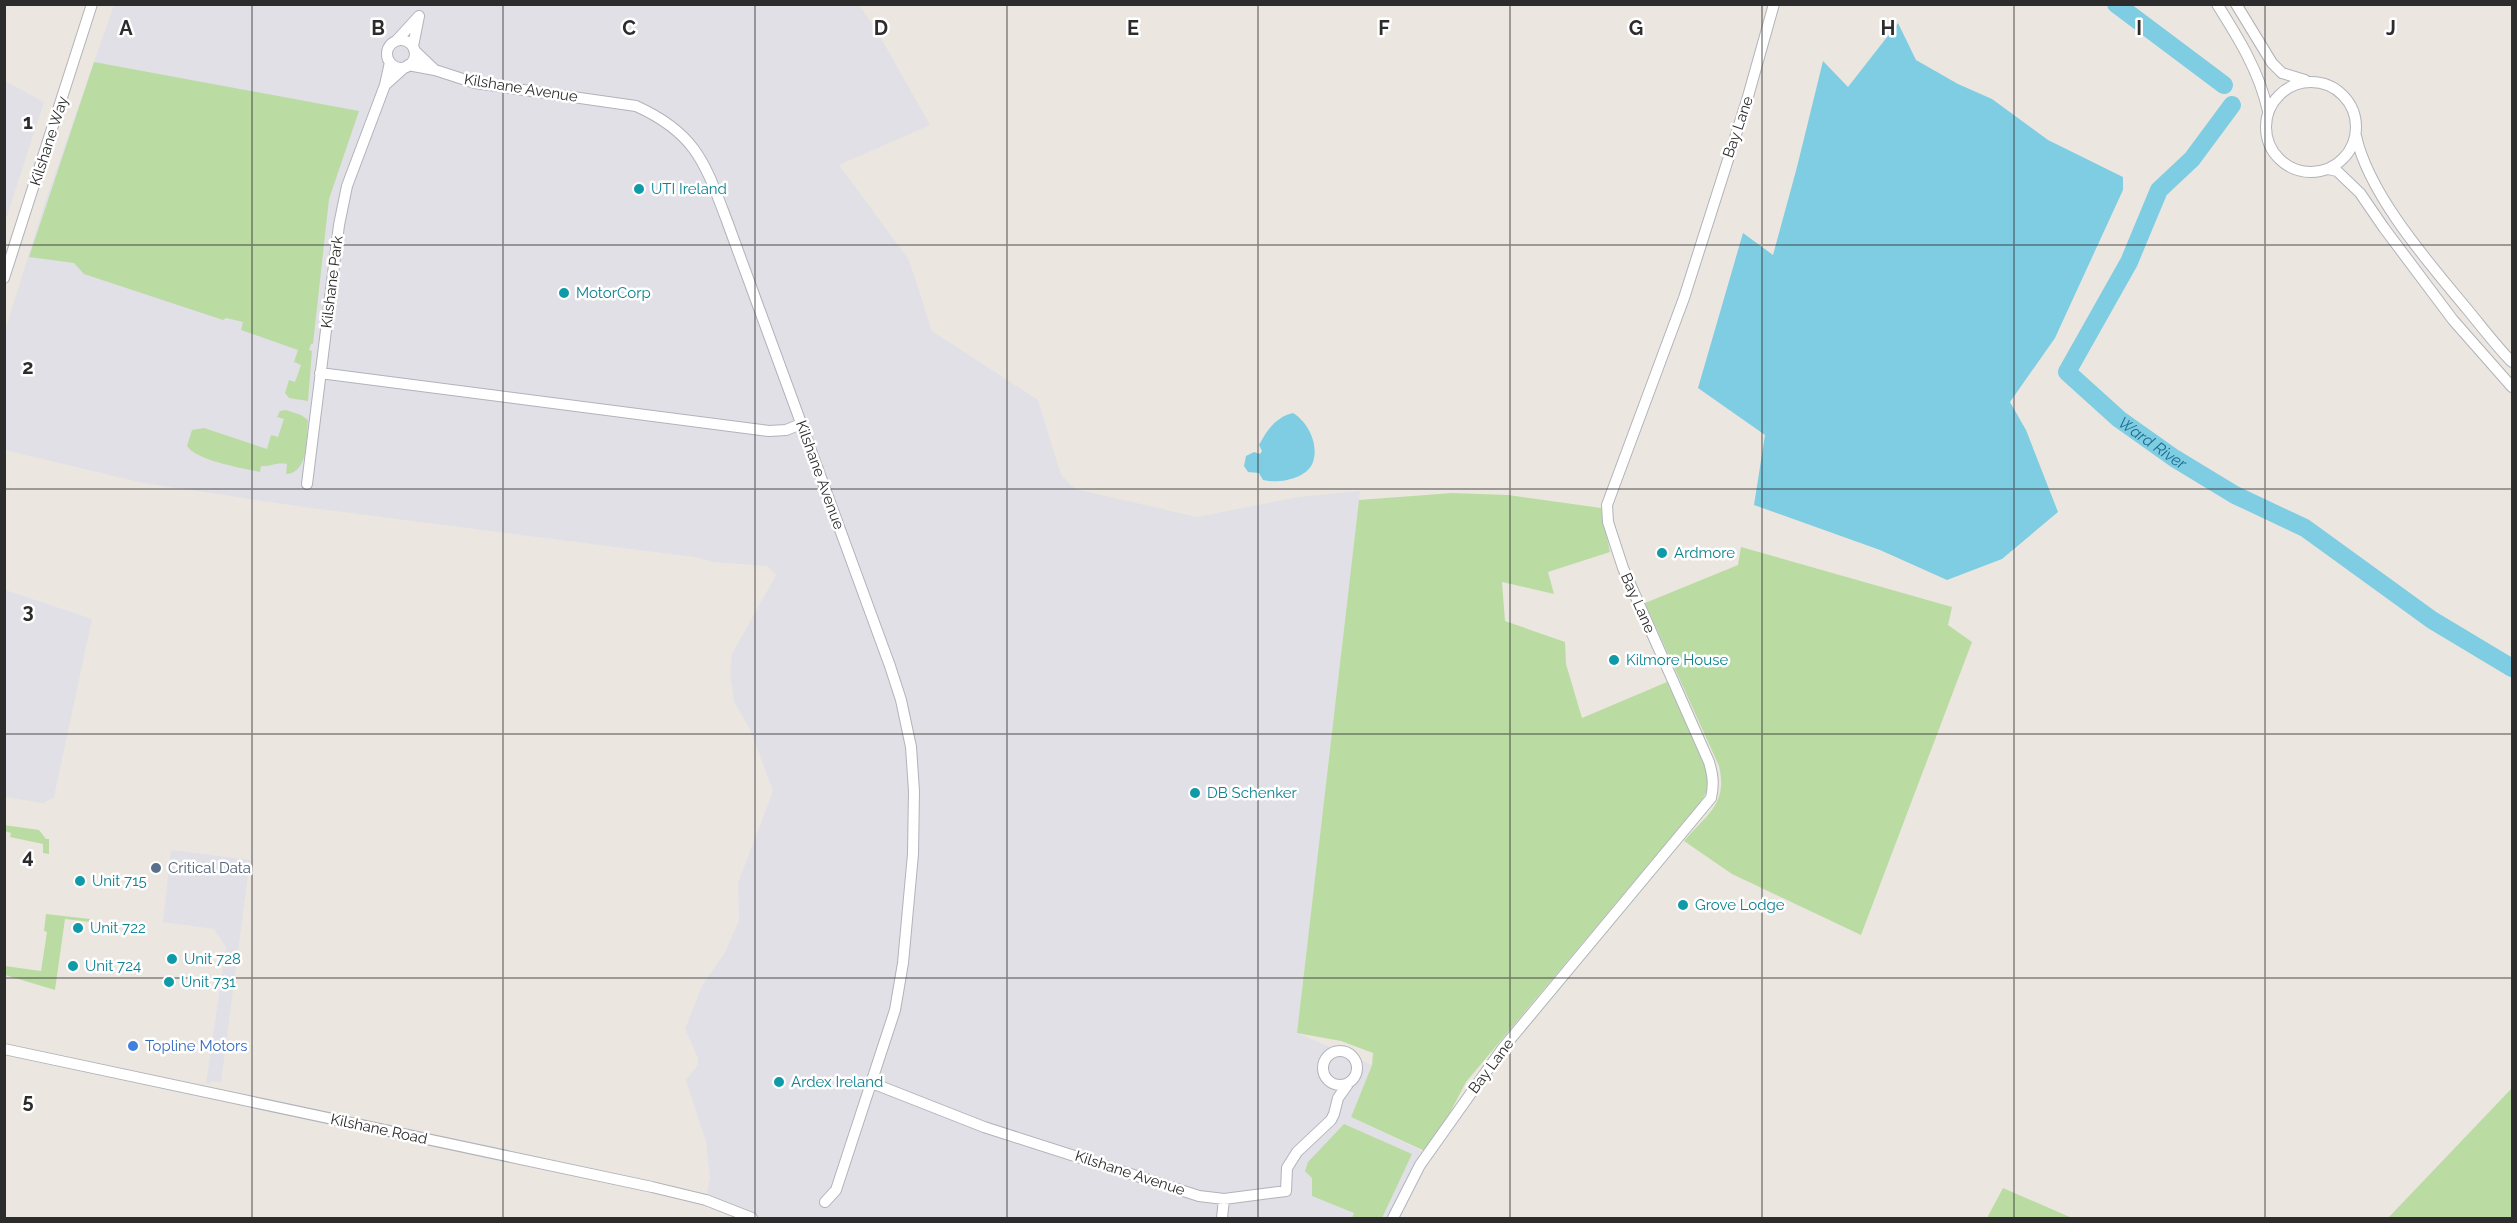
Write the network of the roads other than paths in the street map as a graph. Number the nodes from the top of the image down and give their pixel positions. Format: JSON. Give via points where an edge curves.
{"nodes":[{"id":1,"x":92,"y":4,"type":"edge"},
{"id":2,"x":423,"y":4,"type":"edge"},
{"id":3,"x":1774,"y":4,"type":"edge"},
{"id":4,"x":2217,"y":4,"type":"edge"},
{"id":5,"x":2236,"y":4,"type":"edge"},
{"id":6,"x":419,"y":16,"type":"junction"},
{"id":7,"x":397,"y":40,"type":"junction"},
{"id":8,"x":413,"y":48,"type":"junction"},
{"id":9,"x":390,"y":62,"type":"junction"},
{"id":10,"x":407,"y":66,"type":"junction"},
{"id":11,"x":435,"y":70,"type":"junction"},
{"id":12,"x":2310,"y":81,"type":"junction"},
{"id":13,"x":385,"y":85,"type":"junction"},
{"id":14,"x":2268,"y":111,"type":"junction"},
{"id":15,"x":2356,"y":133,"type":"junction"},
{"id":16,"x":2328,"y":169,"type":"junction"},
{"id":17,"x":4,"y":278,"type":"edge"},
{"id":18,"x":2512,"y":362,"type":"edge"},
{"id":19,"x":320,"y":373,"type":"junction"},
{"id":20,"x":2512,"y":387,"type":"edge"},
{"id":21,"x":801,"y":424,"type":"junction"},
{"id":22,"x":307,"y":484,"type":"dead end"},
{"id":23,"x":4,"y":1049,"type":"edge"},
{"id":24,"x":872,"y":1083,"type":"junction"},
{"id":25,"x":1332,"y":1083,"type":"junction"},
{"id":26,"x":1348,"y":1084,"type":"junction"},
{"id":27,"x":1338,"y":1098,"type":"junction"},
{"id":28,"x":1224,"y":1199,"type":"junction"},
{"id":29,"x":825,"y":1202,"type":"dead end"},
{"id":30,"x":752,"y":1218,"type":"edge"},
{"id":31,"x":1222,"y":1218,"type":"edge"},
{"id":32,"x":1393,"y":1218,"type":"edge"}],
"edges":[{"from":1,"to":17,"type":"street","name":"Kilshane Way"},
{"from":2,"to":6,"type":"street"},
{"from":3,"to":32,"type":"street","name":"Bay Lane","via":[[1684,298],[1607,505],[1608,522],[1623,568],[1709,762],[1713,776],[1711,798],[1503,1048],[1420,1165]]},
{"from":4,"to":14,"type":"street","via":[[2260,78]]},
{"from":5,"to":12,"type":"street","via":[[2272,63],[2282,73]]},
{"from":6,"to":7,"type":"street"},
{"from":6,"to":8,"type":"street"},
{"from":7,"to":8,"type":"street","via":[[406,41]]},
{"from":7,"to":9,"type":"street","via":[[388,49]]},
{"from":8,"to":10,"type":"street","via":[[414,59]]},
{"from":8,"to":11,"type":"street","name":"Kilshane Avenue"},
{"from":9,"to":10,"type":"street","via":[[397,67]]},
{"from":9,"to":13,"type":"street","name":"Kilshane Park"},
{"from":10,"to":11,"type":"street","name":"Kilshane Avenue"},
{"from":10,"to":13,"type":"street","name":"Kilshane Park"},
{"from":11,"to":21,"type":"street","name":"Kilshane Avenue","via":[[475,83],[636,106],[678,131],[697,151],[708,171]]},
{"from":12,"to":14,"type":"street","via":[[2284,90]]},
{"from":12,"to":15,"type":"street","via":[[2343,94],[2354,114]]},
{"from":13,"to":19,"type":"street","name":"Kilshane Park","via":[[346,193]]},
{"from":14,"to":16,"type":"street","via":[[2267,137],[2280,159],[2302,171]]},
{"from":15,"to":16,"type":"street","via":[[2347,154]]},
{"from":15,"to":18,"type":"street","via":[[2374,185],[2439,275]]},
{"from":16,"to":20,"type":"street","via":[[2337,171],[2360,192],[2453,320]]},
{"from":19,"to":21,"type":"street","via":[[769,431]]},
{"from":19,"to":22,"type":"street","name":"Kilshane Park"},
{"from":21,"to":24,"type":"street","name":"Kilshane Avenue","via":[[890,666],[910,747],[913,854],[903,963],[895,1010]]},
{"from":23,"to":30,"type":"street","name":"Kilshane Road","via":[[652,1187],[706,1200]]},
{"from":24,"to":28,"type":"street","name":"Kilshane Avenue","via":[[984,1127],[1199,1196]]},
{"from":24,"to":29,"type":"street","name":"Kilshane Avenue","via":[[836,1190]]},
{"from":25,"to":26,"type":"street"},
{"from":25,"to":26,"type":"street","via":[[1324,1075],[1324,1063],[1331,1054],[1341,1051],[1352,1055],[1357,1065],[1356,1076]]},
{"from":25,"to":27,"type":"street"},
{"from":26,"to":27,"type":"street","name":"Kilshane Avenue"},
{"from":27,"to":28,"type":"street","name":"Kilshane Avenue","via":[[1330,1120],[1297,1152],[1287,1168],[1286,1191]]},
{"from":28,"to":31,"type":"street"}]}
